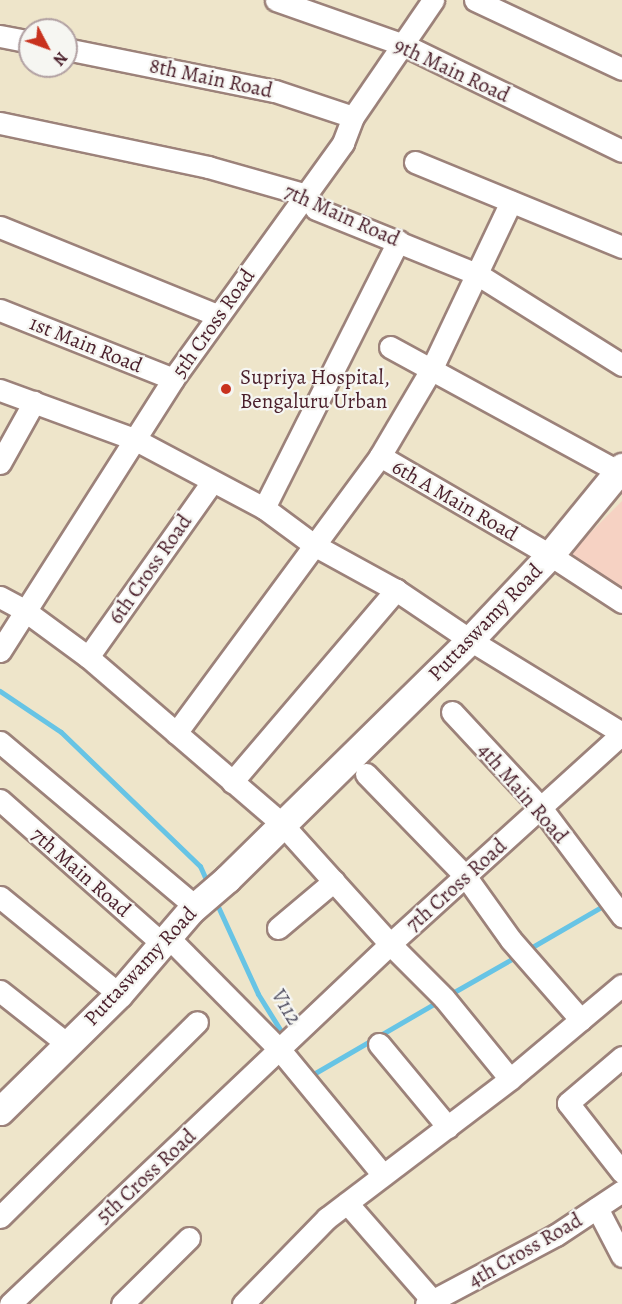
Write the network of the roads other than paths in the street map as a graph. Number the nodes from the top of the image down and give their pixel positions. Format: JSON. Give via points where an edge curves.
{"nodes":[{"id":1,"x":276,"y":0,"type":"edge"},
{"id":2,"x":433,"y":0,"type":"edge"},
{"id":3,"x":475,"y":0,"type":"edge"},
{"id":4,"x":0,"y":36,"type":"edge"},
{"id":5,"x":18,"y":40,"type":"edge"},
{"id":6,"x":404,"y":45,"type":"junction"},
{"id":7,"x":78,"y":51,"type":"edge"},
{"id":8,"x":622,"y":69,"type":"edge"},
{"id":9,"x":353,"y":117,"type":"junction"},
{"id":10,"x":0,"y":123,"type":"edge"},
{"id":11,"x":622,"y":151,"type":"edge"},
{"id":12,"x":415,"y":162,"type":"dead end"},
{"id":13,"x":306,"y":195,"type":"junction"},
{"id":14,"x":511,"y":202,"type":"junction"},
{"id":15,"x":0,"y":227,"type":"edge"},
{"id":16,"x":398,"y":241,"type":"junction"},
{"id":17,"x":622,"y":247,"type":"edge"},
{"id":18,"x":477,"y":274,"type":"junction"},
{"id":19,"x":0,"y":310,"type":"edge"},
{"id":20,"x":217,"y":315,"type":"junction"},
{"id":21,"x":390,"y":347,"type":"dead end"},
{"id":22,"x":622,"y":366,"type":"edge"},
{"id":23,"x":432,"y":368,"type":"junction"},
{"id":24,"x":173,"y":379,"type":"junction"},
{"id":25,"x":0,"y":390,"type":"edge"},
{"id":26,"x":33,"y":402,"type":"junction"},
{"id":27,"x":134,"y":439,"type":"junction"},
{"id":28,"x":380,"y":456,"type":"junction"},
{"id":29,"x":0,"y":463,"type":"edge"},
{"id":30,"x":620,"y":469,"type":"edge"},
{"id":31,"x":212,"y":482,"type":"junction"},
{"id":32,"x":264,"y":508,"type":"junction"},
{"id":33,"x":314,"y":545,"type":"junction"},
{"id":34,"x":550,"y":555,"type":"junction"},
{"id":35,"x":396,"y":590,"type":"junction"},
{"id":36,"x":0,"y":597,"type":"edge"},
{"id":37,"x":622,"y":602,"type":"edge"},
{"id":38,"x":24,"y":610,"type":"junction"},
{"id":39,"x":470,"y":640,"type":"junction"},
{"id":40,"x":3,"y":647,"type":"edge"},
{"id":41,"x":88,"y":657,"type":"junction"},
{"id":42,"x":452,"y":712,"type":"dead end"},
{"id":43,"x":176,"y":733,"type":"junction"},
{"id":44,"x":622,"y":733,"type":"edge"},
{"id":45,"x":0,"y":742,"type":"edge"},
{"id":46,"x":366,"y":774,"type":"dead end"},
{"id":47,"x":232,"y":782,"type":"junction"},
{"id":48,"x":0,"y":800,"type":"edge"},
{"id":49,"x":542,"y":809,"type":"junction"},
{"id":50,"x":282,"y":824,"type":"junction"},
{"id":51,"x":466,"y":877,"type":"junction"},
{"id":52,"x":334,"y":881,"type":"junction"},
{"id":53,"x":210,"y":894,"type":"junction"},
{"id":54,"x":0,"y":897,"type":"edge"},
{"id":55,"x":616,"y":909,"type":"edge"},
{"id":56,"x":278,"y":928,"type":"dead end"},
{"id":57,"x":166,"y":940,"type":"junction"},
{"id":58,"x":390,"y":944,"type":"junction"},
{"id":59,"x":622,"y":985,"type":"edge"},
{"id":60,"x":0,"y":992,"type":"edge"},
{"id":61,"x":118,"y":994,"type":"junction"},
{"id":62,"x":581,"y":1020,"type":"junction"},
{"id":63,"x":197,"y":1022,"type":"dead end"},
{"id":64,"x":66,"y":1043,"type":"junction"},
{"id":65,"x":379,"y":1044,"type":"dead end"},
{"id":66,"x":285,"y":1046,"type":"junction"},
{"id":67,"x":622,"y":1057,"type":"edge"},
{"id":68,"x":510,"y":1079,"type":"junction"},
{"id":69,"x":0,"y":1111,"type":"edge"},
{"id":70,"x":448,"y":1127,"type":"junction"},
{"id":71,"x":622,"y":1172,"type":"edge"},
{"id":72,"x":383,"y":1175,"type":"junction"},
{"id":73,"x":622,"y":1191,"type":"edge"},
{"id":74,"x":347,"y":1203,"type":"junction"},
{"id":75,"x":597,"y":1208,"type":"junction"},
{"id":76,"x":0,"y":1217,"type":"edge"},
{"id":77,"x":189,"y":1238,"type":"dead end"},
{"id":78,"x":622,"y":1256,"type":"edge"},
{"id":79,"x":429,"y":1302,"type":"edge"},
{"id":80,"x":10,"y":1304,"type":"edge"},
{"id":81,"x":122,"y":1304,"type":"edge"},
{"id":82,"x":243,"y":1304,"type":"edge"}],
"edges":[{"from":1,"to":6,"type":"street","name":"9th Main Road"},
{"from":2,"to":6,"type":"street","name":"5th Cross Road"},
{"from":3,"to":8,"type":"street"},
{"from":4,"to":5,"type":"street"},
{"from":6,"to":9,"type":"street","name":"5th Cross Road"},
{"from":6,"to":11,"type":"street","name":"9th Main Road"},
{"from":7,"to":9,"type":"street","name":"8th Main Road","via":[[275,91]]},
{"from":9,"to":13,"type":"street","name":"5th Cross Road","via":[[343,143]]},
{"from":10,"to":13,"type":"street","name":"7th Main Road","via":[[208,167]]},
{"from":12,"to":14,"type":"street"},
{"from":13,"to":16,"type":"street","name":"7th Main Road","via":[[316,209]]},
{"from":13,"to":20,"type":"street","name":"5th Cross Road"},
{"from":14,"to":17,"type":"street"},
{"from":14,"to":18,"type":"street"},
{"from":15,"to":20,"type":"street"},
{"from":16,"to":18,"type":"street","name":"7th Main Road"},
{"from":16,"to":32,"type":"street"},
{"from":18,"to":22,"type":"street","name":"7th Main Road"},
{"from":18,"to":23,"type":"street"},
{"from":19,"to":24,"type":"street","name":"1st Main Road"},
{"from":20,"to":24,"type":"street","name":"5th Cross Road"},
{"from":21,"to":23,"type":"street"},
{"from":23,"to":28,"type":"street"},
{"from":23,"to":30,"type":"street"},
{"from":24,"to":27,"type":"street","name":"5th Cross Road"},
{"from":25,"to":26,"type":"street"},
{"from":26,"to":27,"type":"street"},
{"from":26,"to":29,"type":"street"},
{"from":27,"to":31,"type":"street"},
{"from":27,"to":38,"type":"street","name":"5th Cross Road"},
{"from":28,"to":33,"type":"street"},
{"from":28,"to":34,"type":"street","name":"6th A Main Road"},
{"from":30,"to":34,"type":"main road","name":"Puttaswamy Road"},
{"from":31,"to":32,"type":"street"},
{"from":31,"to":41,"type":"street","name":"6th Cross Road"},
{"from":32,"to":33,"type":"street"},
{"from":33,"to":35,"type":"street"},
{"from":33,"to":43,"type":"street"},
{"from":34,"to":37,"type":"street","name":"6th A Main Road"},
{"from":34,"to":39,"type":"main road","name":"Puttaswamy Road"},
{"from":35,"to":39,"type":"street"},
{"from":35,"to":47,"type":"street"},
{"from":36,"to":38,"type":"street"},
{"from":38,"to":40,"type":"street","name":"5th Cross Road"},
{"from":38,"to":41,"type":"street"},
{"from":39,"to":44,"type":"street"},
{"from":39,"to":50,"type":"main road","name":"Puttaswamy Road"},
{"from":41,"to":43,"type":"street"},
{"from":42,"to":49,"type":"street","name":"4th Main Road"},
{"from":43,"to":47,"type":"street"},
{"from":44,"to":49,"type":"street","name":"7th Cross Road"},
{"from":45,"to":53,"type":"street"},
{"from":46,"to":51,"type":"street"},
{"from":47,"to":50,"type":"street"},
{"from":48,"to":57,"type":"street","name":"7th Main Road"},
{"from":49,"to":51,"type":"street","name":"7th Cross Road"},
{"from":49,"to":55,"type":"street","name":"4th Main Road"},
{"from":50,"to":52,"type":"street"},
{"from":50,"to":53,"type":"main road","name":"Puttaswamy Road"},
{"from":51,"to":58,"type":"street","name":"7th Cross Road"},
{"from":51,"to":62,"type":"street","via":[[522,953]]},
{"from":52,"to":56,"type":"street"},
{"from":52,"to":58,"type":"street"},
{"from":53,"to":57,"type":"main road","name":"Puttaswamy Road"},
{"from":54,"to":61,"type":"street"},
{"from":57,"to":61,"type":"main road","name":"Puttaswamy Road"},
{"from":57,"to":66,"type":"street","name":"7th Main Road"},
{"from":58,"to":66,"type":"street","name":"7th Cross Road"},
{"from":58,"to":68,"type":"street","via":[[444,998]]},
{"from":59,"to":62,"type":"street"},
{"from":60,"to":64,"type":"street"},
{"from":61,"to":64,"type":"main road","name":"Puttaswamy Road"},
{"from":62,"to":68,"type":"street"},
{"from":63,"to":76,"type":"street"},
{"from":64,"to":69,"type":"main road","name":"Puttaswamy Road"},
{"from":65,"to":70,"type":"street"},
{"from":66,"to":72,"type":"street","name":"7th Main Road"},
{"from":66,"to":80,"type":"street","name":"5th Cross Road"},
{"from":67,"to":71,"type":"street","via":[[568,1103]]},
{"from":68,"to":70,"type":"street"},
{"from":70,"to":72,"type":"street"},
{"from":72,"to":74,"type":"street"},
{"from":73,"to":75,"type":"street","name":"4th Cross Road"},
{"from":74,"to":79,"type":"street"},
{"from":74,"to":82,"type":"street","via":[[327,1218]]},
{"from":75,"to":78,"type":"street"},
{"from":75,"to":79,"type":"street","name":"4th Cross Road","via":[[536,1246]]},
{"from":77,"to":81,"type":"street"}]}
